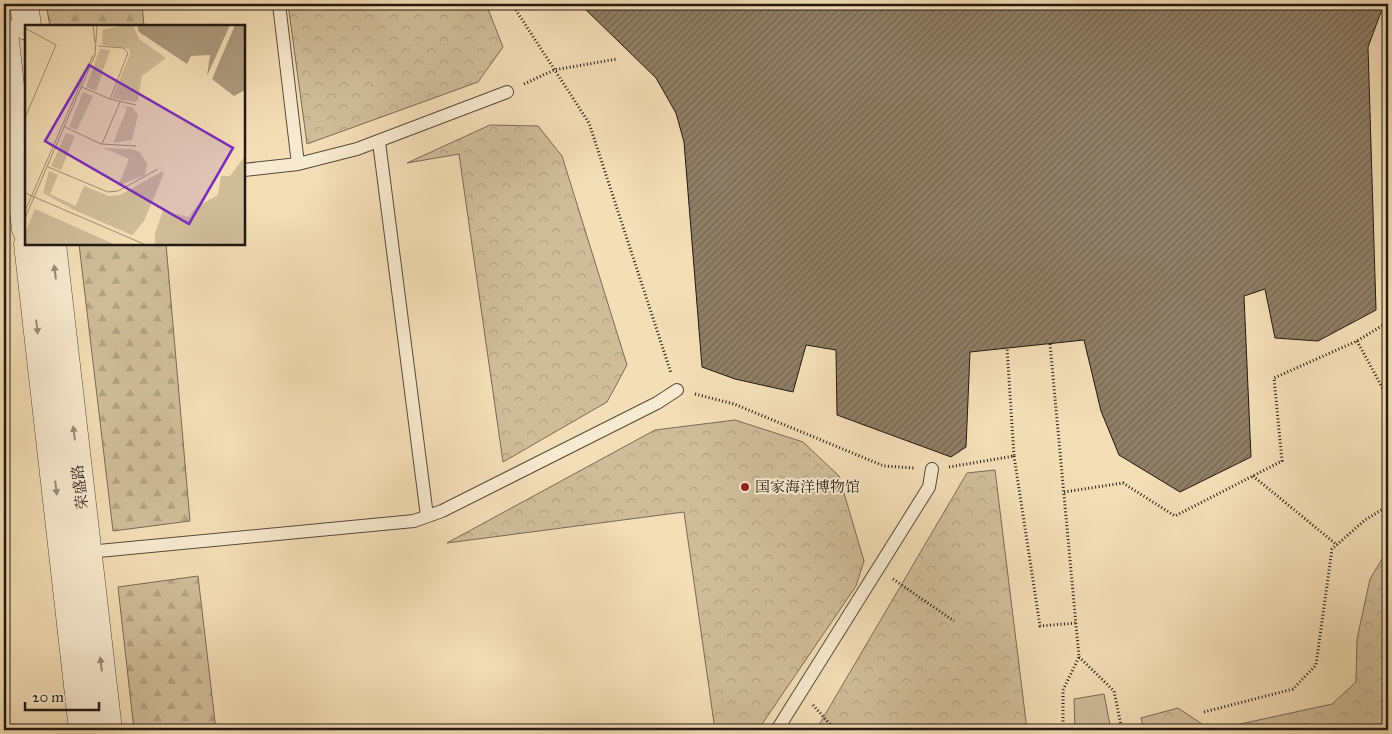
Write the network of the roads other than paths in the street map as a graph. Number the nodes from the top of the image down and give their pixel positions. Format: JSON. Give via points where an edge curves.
{"nodes":[{"id":1,"x":24,"y":4,"type":"edge"},
{"id":2,"x":279,"y":4,"type":"edge"},
{"id":3,"x":27,"y":25,"type":"edge"},
{"id":4,"x":4,"y":32,"type":"edge"},
{"id":5,"x":507,"y":92,"type":"road end"},
{"id":6,"x":379,"y":142,"type":"junction"},
{"id":7,"x":298,"y":164,"type":"junction"},
{"id":8,"x":245,"y":170,"type":"edge"},
{"id":9,"x":25,"y":221,"type":"edge"},
{"id":10,"x":28,"y":245,"type":"edge"},
{"id":11,"x":52,"y":245,"type":"edge"},
{"id":12,"x":677,"y":390,"type":"road end"},
{"id":13,"x":932,"y":469,"type":"road end"},
{"id":14,"x":427,"y":516,"type":"junction"},
{"id":15,"x":88,"y":552,"type":"junction"},
{"id":16,"x":83,"y":730,"type":"edge"},
{"id":17,"x":108,"y":730,"type":"edge"},
{"id":18,"x":777,"y":730,"type":"edge"}],
"edges":[{"from":1,"to":3,"type":"street"},
{"from":2,"to":7,"type":"lane"},
{"from":4,"to":9,"type":"street"},
{"from":5,"to":6,"type":"lane"},
{"from":6,"to":7,"type":"lane"},
{"from":6,"to":14,"type":"lane"},
{"from":7,"to":8,"type":"lane"},
{"from":10,"to":16,"type":"street","name":"荣盛路","one_way":true},
{"from":15,"to":11,"type":"street","name":"荣盛路","one_way":true},
{"from":12,"to":14,"type":"lane","via":[[656,404],[476,495]]},
{"from":13,"to":18,"type":"lane","via":[[929,487]]},
{"from":14,"to":15,"type":"lane","via":[[414,521]]},
{"from":17,"to":15,"type":"street","name":"荣盛路","one_way":true}]}
